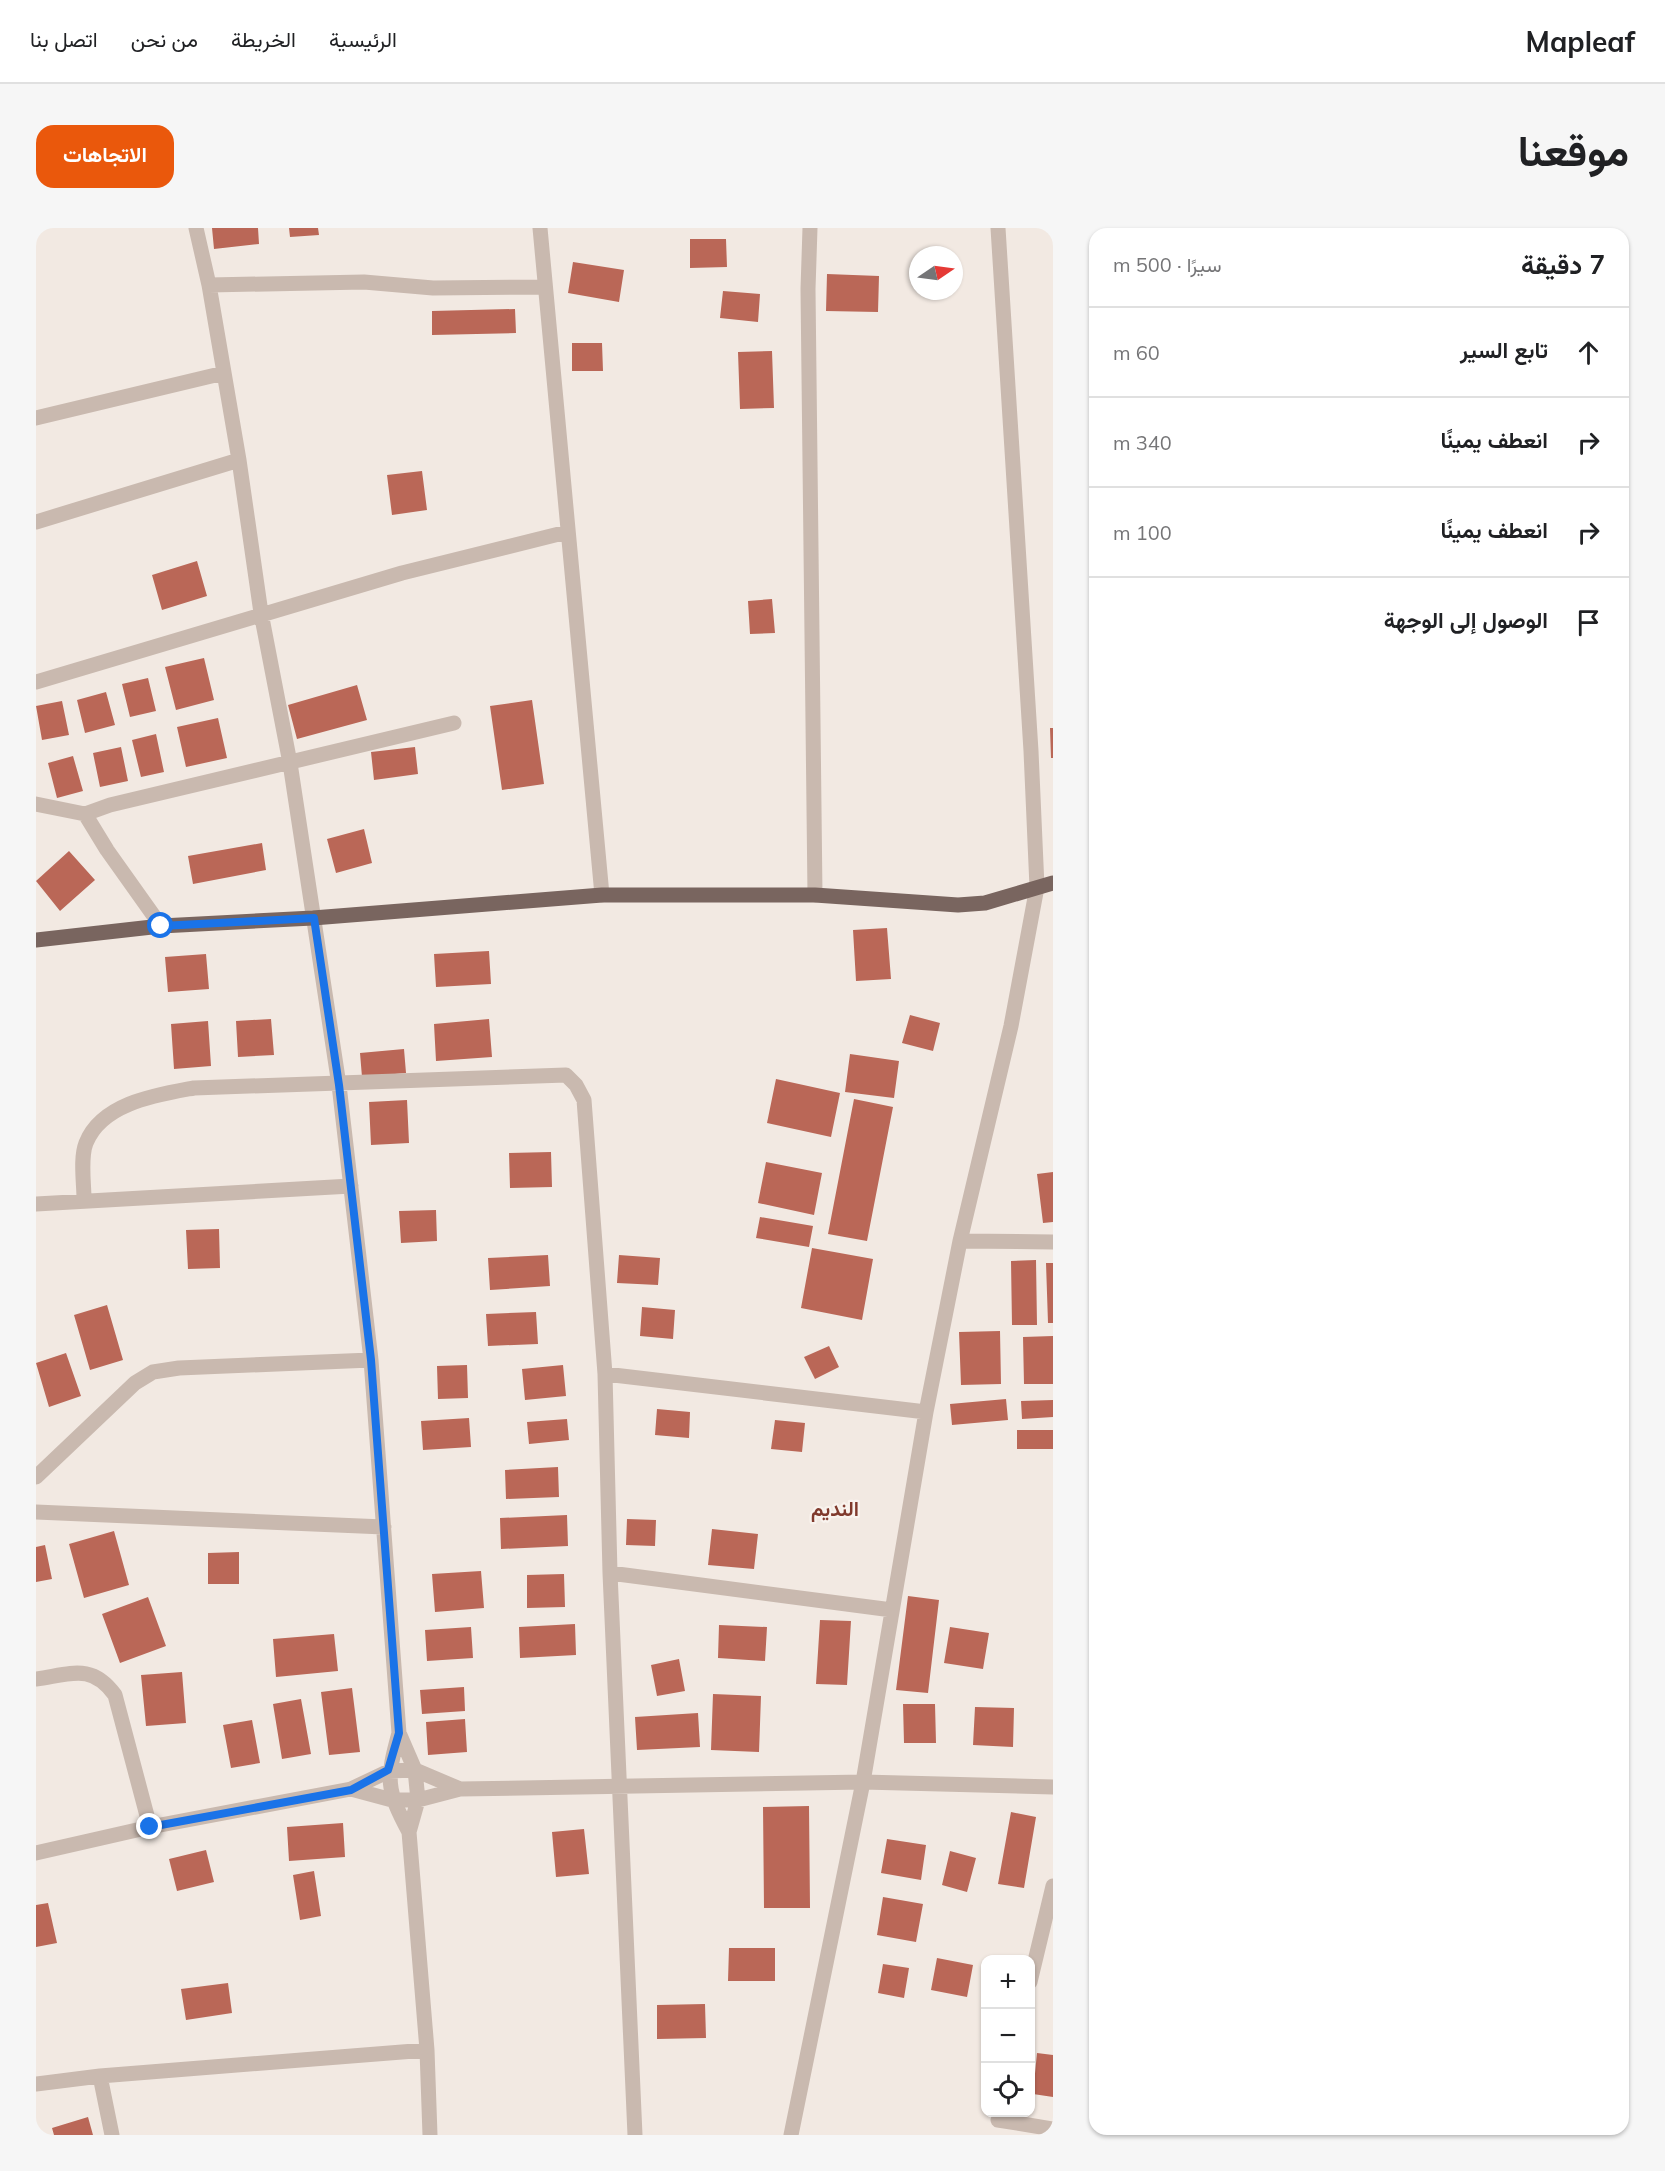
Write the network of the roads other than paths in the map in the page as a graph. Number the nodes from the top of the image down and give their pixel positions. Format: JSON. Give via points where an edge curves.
{"nodes":[{"id":1,"x":196,"y":228,"type":"edge"},
{"id":2,"x":540,"y":228,"type":"edge"},
{"id":3,"x":810,"y":228,"type":"edge"},
{"id":4,"x":998,"y":228,"type":"edge"},
{"id":5,"x":209,"y":285,"type":"junction"},
{"id":6,"x":545,"y":287,"type":"junction"},
{"id":7,"x":224,"y":373,"type":"junction"},
{"id":8,"x":36,"y":418,"type":"edge"},
{"id":9,"x":239,"y":460,"type":"junction"},
{"id":10,"x":36,"y":522,"type":"edge"},
{"id":11,"x":567,"y":532,"type":"junction"},
{"id":12,"x":261,"y":613,"type":"junction"},
{"id":13,"x":36,"y":682,"type":"edge"},
{"id":14,"x":454,"y":723,"type":"dead end"},
{"id":15,"x":290,"y":763,"type":"junction"},
{"id":16,"x":36,"y":804,"type":"edge"},
{"id":17,"x":85,"y":814,"type":"junction"},
{"id":18,"x":1053,"y":883,"type":"edge"},
{"id":19,"x":1037,"y":887,"type":"junction"},
{"id":20,"x":815,"y":895,"type":"junction"},
{"id":21,"x":602,"y":896,"type":"junction"},
{"id":22,"x":314,"y":918,"type":"junction"},
{"id":23,"x":161,"y":926,"type":"junction"},
{"id":24,"x":36,"y":940,"type":"edge"},
{"id":25,"x":339,"y":1085,"type":"junction"},
{"id":26,"x":351,"y":1186,"type":"junction"},
{"id":27,"x":84,"y":1199,"type":"junction"},
{"id":28,"x":36,"y":1204,"type":"edge"},
{"id":29,"x":960,"y":1241,"type":"junction"},
{"id":30,"x":1053,"y":1242,"type":"edge"},
{"id":31,"x":371,"y":1360,"type":"junction"},
{"id":32,"x":605,"y":1374,"type":"junction"},
{"id":33,"x":926,"y":1412,"type":"junction"},
{"id":34,"x":36,"y":1477,"type":"edge"},
{"id":35,"x":36,"y":1512,"type":"edge"},
{"id":36,"x":384,"y":1527,"type":"junction"},
{"id":37,"x":610,"y":1573,"type":"junction"},
{"id":38,"x":892,"y":1610,"type":"junction"},
{"id":39,"x":36,"y":1679,"type":"edge"},
{"id":40,"x":399,"y":1733,"type":"junction"},
{"id":41,"x":388,"y":1770,"type":"junction"},
{"id":42,"x":415,"y":1770,"type":"junction"},
{"id":43,"x":863,"y":1782,"type":"junction"},
{"id":44,"x":621,"y":1788,"type":"junction"},
{"id":45,"x":1053,"y":1788,"type":"edge"},
{"id":46,"x":460,"y":1789,"type":"junction"},
{"id":47,"x":351,"y":1790,"type":"junction"},
{"id":48,"x":392,"y":1800,"type":"junction"},
{"id":49,"x":418,"y":1800,"type":"junction"},
{"id":50,"x":150,"y":1827,"type":"junction"},
{"id":51,"x":409,"y":1832,"type":"junction"},
{"id":52,"x":36,"y":1853,"type":"edge"},
{"id":53,"x":1053,"y":1886,"type":"edge"},
{"id":54,"x":1035,"y":1962,"type":"edge"},
{"id":55,"x":427,"y":2050,"type":"junction"},
{"id":56,"x":100,"y":2076,"type":"junction"},
{"id":57,"x":36,"y":2084,"type":"edge"},
{"id":58,"x":998,"y":2123,"type":"edge"},
{"id":59,"x":1053,"y":2129,"type":"edge"},
{"id":60,"x":112,"y":2135,"type":"edge"},
{"id":61,"x":430,"y":2135,"type":"edge"},
{"id":62,"x":635,"y":2135,"type":"edge"},
{"id":63,"x":791,"y":2135,"type":"edge"}],
"edges":[{"from":1,"to":5,"type":"street"},
{"from":2,"to":6,"type":"street"},
{"from":3,"to":20,"type":"street"},
{"from":4,"to":19,"type":"street","via":[[1032,751]]},
{"from":5,"to":6,"type":"street","via":[[364,282],[433,288]]},
{"from":5,"to":7,"type":"street"},
{"from":6,"to":11,"type":"street"},
{"from":7,"to":8,"type":"street"},
{"from":7,"to":9,"type":"street"},
{"from":9,"to":10,"type":"street"},
{"from":9,"to":12,"type":"street"},
{"from":11,"to":12,"type":"street"},
{"from":11,"to":21,"type":"street"},
{"from":12,"to":13,"type":"street"},
{"from":12,"to":15,"type":"street"},
{"from":14,"to":15,"type":"street"},
{"from":15,"to":17,"type":"street"},
{"from":15,"to":22,"type":"street"},
{"from":16,"to":17,"type":"street"},
{"from":17,"to":23,"type":"street"},
{"from":18,"to":19,"type":"main road"},
{"from":19,"to":20,"type":"main road","via":[[1008,898],[967,904]]},
{"from":19,"to":29,"type":"street","via":[[1011,1026]]},
{"from":20,"to":21,"type":"main road"},
{"from":21,"to":22,"type":"main road"},
{"from":22,"to":23,"type":"main road"},
{"from":22,"to":25,"type":"street"},
{"from":23,"to":24,"type":"main road"},
{"from":25,"to":26,"type":"street"},
{"from":25,"to":27,"type":"street","via":[[194,1088],[156,1095],[116,1110],[97,1124],[85,1145]]},
{"from":25,"to":32,"type":"street","via":[[566,1075],[576,1085],[584,1100]]},
{"from":26,"to":27,"type":"street"},
{"from":26,"to":31,"type":"street"},
{"from":27,"to":28,"type":"street"},
{"from":29,"to":30,"type":"street"},
{"from":29,"to":33,"type":"street"},
{"from":31,"to":34,"type":"street","via":[[153,1372],[135,1383]]},
{"from":31,"to":36,"type":"street"},
{"from":32,"to":33,"type":"street"},
{"from":32,"to":37,"type":"street"},
{"from":33,"to":38,"type":"street"},
{"from":35,"to":36,"type":"street"},
{"from":36,"to":40,"type":"street"},
{"from":37,"to":38,"type":"street"},
{"from":37,"to":44,"type":"street"},
{"from":38,"to":43,"type":"street"},
{"from":39,"to":50,"type":"street","via":[[84,1672],[104,1679],[115,1695]]},
{"from":40,"to":41,"type":"street"},
{"from":40,"to":42,"type":"street"},
{"from":41,"to":42,"type":"street"},
{"from":41,"to":47,"type":"street"},
{"from":41,"to":48,"type":"street"},
{"from":42,"to":46,"type":"street"},
{"from":42,"to":49,"type":"street"},
{"from":43,"to":44,"type":"street"},
{"from":43,"to":45,"type":"street"},
{"from":43,"to":63,"type":"street"},
{"from":44,"to":46,"type":"street"},
{"from":44,"to":62,"type":"street"},
{"from":46,"to":49,"type":"street"},
{"from":47,"to":48,"type":"street"},
{"from":47,"to":50,"type":"street"},
{"from":48,"to":49,"type":"street"},
{"from":48,"to":51,"type":"street"},
{"from":49,"to":51,"type":"street"},
{"from":50,"to":52,"type":"street"},
{"from":51,"to":55,"type":"street"},
{"from":53,"to":54,"type":"street"},
{"from":55,"to":56,"type":"street"},
{"from":55,"to":61,"type":"street"},
{"from":56,"to":57,"type":"street"},
{"from":56,"to":60,"type":"street"},
{"from":58,"to":59,"type":"street"}]}
